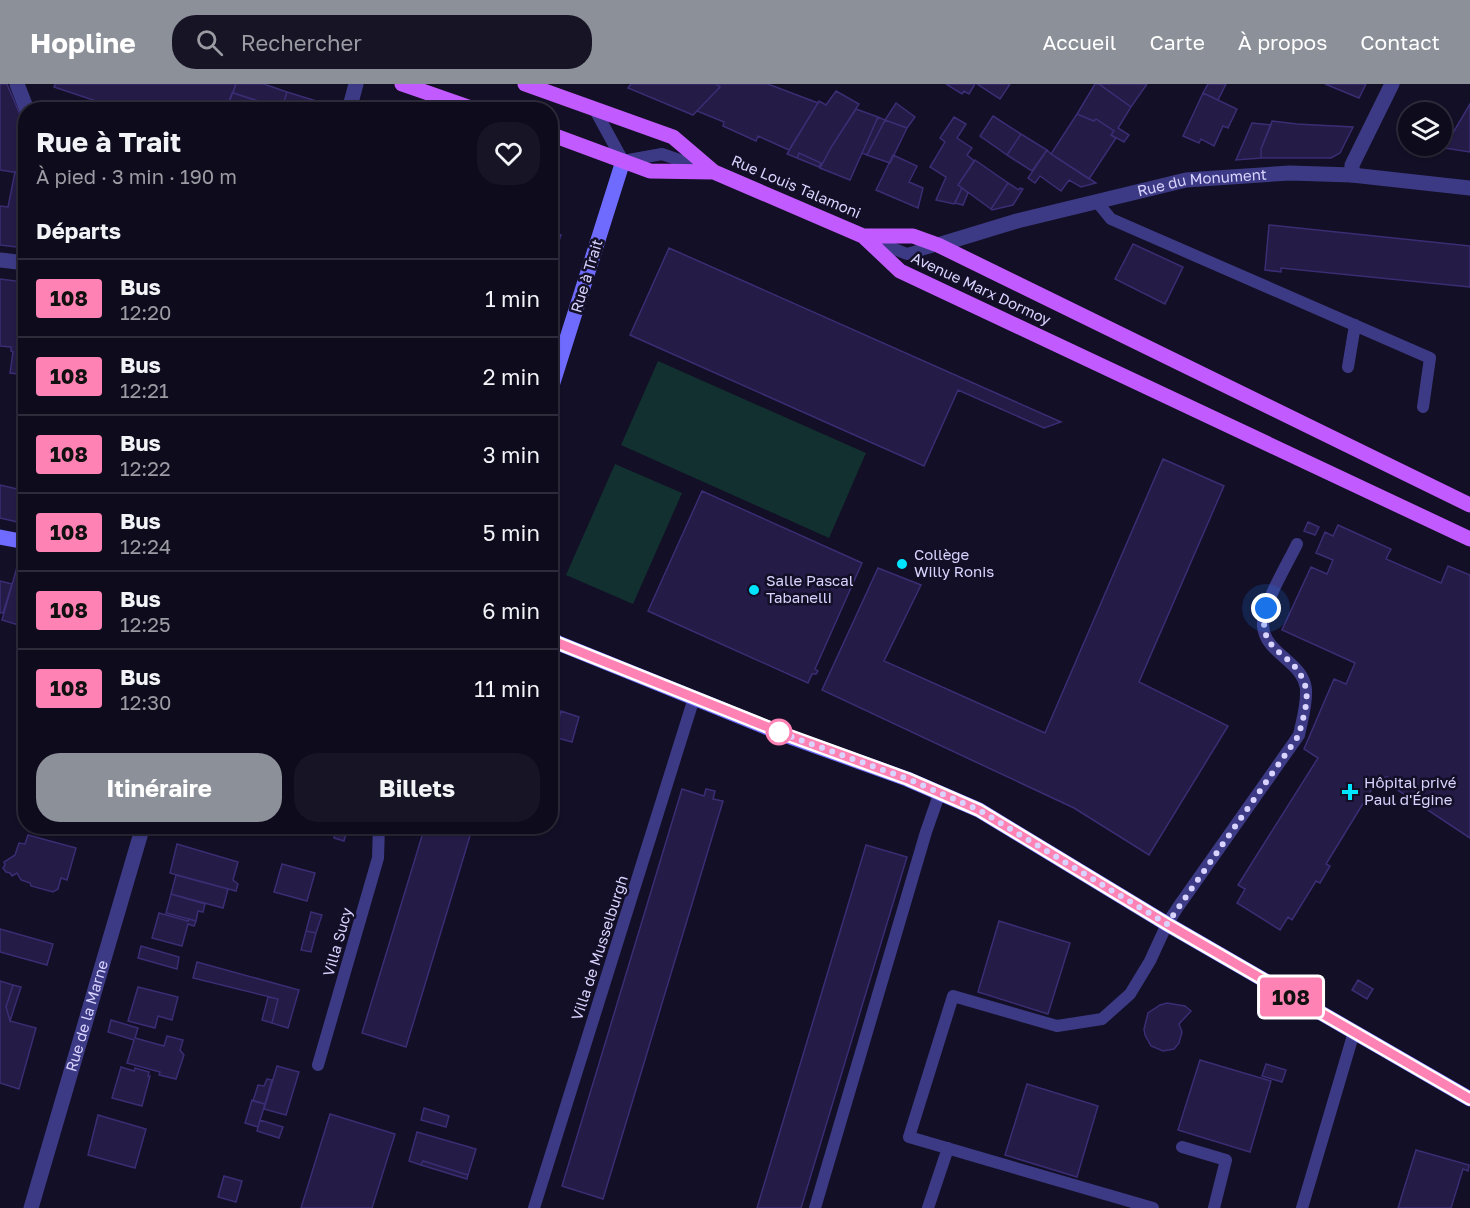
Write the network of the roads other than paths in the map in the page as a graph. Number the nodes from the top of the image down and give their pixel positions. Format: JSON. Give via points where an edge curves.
{"nodes":[{"id":1,"x":17,"y":84,"type":"edge"},
{"id":2,"x":356,"y":84,"type":"edge"},
{"id":3,"x":402,"y":84,"type":"edge"},
{"id":4,"x":525,"y":84,"type":"edge"},
{"id":5,"x":1392,"y":84,"type":"edge"},
{"id":6,"x":24,"y":102,"type":"edge"},
{"id":7,"x":351,"y":102,"type":"edge"},
{"id":8,"x":454,"y":102,"type":"edge"},
{"id":9,"x":594,"y":108,"type":"junction"},
{"id":10,"x":558,"y":137,"type":"edge"},
{"id":11,"x":623,"y":161,"type":"junction"},
{"id":12,"x":714,"y":172,"type":"junction"},
{"id":13,"x":1352,"y":175,"type":"junction"},
{"id":14,"x":1470,"y":188,"type":"edge"},
{"id":15,"x":1097,"y":202,"type":"junction"},
{"id":16,"x":863,"y":236,"type":"junction"},
{"id":17,"x":938,"y":244,"type":"junction"},
{"id":18,"x":0,"y":260,"type":"edge"},
{"id":19,"x":18,"y":262,"type":"edge"},
{"id":20,"x":1355,"y":325,"type":"junction"},
{"id":21,"x":558,"y":367,"type":"edge"},
{"id":22,"x":1348,"y":367,"type":"dead end"},
{"id":23,"x":1423,"y":407,"type":"dead end"},
{"id":24,"x":1470,"y":505,"type":"edge"},
{"id":25,"x":0,"y":537,"type":"edge"},
{"id":26,"x":1470,"y":539,"type":"edge"},
{"id":27,"x":18,"y":540,"type":"edge"},
{"id":28,"x":1297,"y":544,"type":"dead end"},
{"id":29,"x":558,"y":643,"type":"edge"},
{"id":30,"x":694,"y":698,"type":"junction"},
{"id":31,"x":940,"y":792,"type":"junction"},
{"id":32,"x":140,"y":834,"type":"edge"},
{"id":33,"x":379,"y":834,"type":"edge"},
{"id":34,"x":1167,"y":924,"type":"junction"},
{"id":35,"x":1354,"y":1032,"type":"junction"},
{"id":36,"x":318,"y":1065,"type":"dead end"},
{"id":37,"x":1470,"y":1099,"type":"edge"},
{"id":38,"x":1182,"y":1147,"type":"dead end"},
{"id":39,"x":948,"y":1148,"type":"junction"},
{"id":40,"x":31,"y":1208,"type":"edge"},
{"id":41,"x":534,"y":1208,"type":"edge"},
{"id":42,"x":815,"y":1208,"type":"edge"},
{"id":43,"x":928,"y":1208,"type":"edge"},
{"id":44,"x":1153,"y":1208,"type":"edge"},
{"id":45,"x":1214,"y":1208,"type":"edge"},
{"id":46,"x":1302,"y":1208,"type":"edge"}],
"edges":[{"from":1,"to":6,"type":"street"},
{"from":2,"to":7,"type":"street"},
{"from":3,"to":8,"type":"main road"},
{"from":4,"to":9,"type":"main road","name":"Rue Louis Talamoni"},
{"from":5,"to":13,"type":"street","via":[[1352,165]]},
{"from":9,"to":11,"type":"lane"},
{"from":9,"to":12,"type":"main road","name":"Rue Louis Talamoni","via":[[673,138]]},
{"from":10,"to":11,"type":"main road","name":"Rue Louis Talamoni"},
{"from":11,"to":12,"type":"main road","name":"Rue Louis Talamoni","via":[[650,171]]},
{"from":11,"to":21,"type":"street","name":"Rue à Trait"},
{"from":12,"to":16,"type":"main road","name":"Rue Louis Talamoni"},
{"from":13,"to":14,"type":"street","name":"Rue du Monument"},
{"from":13,"to":15,"type":"street","name":"Rue du Monument","via":[[1290,173],[1186,180]]},
{"from":15,"to":17,"type":"street","name":"Rue du Monument"},
{"from":15,"to":20,"type":"lane","via":[[1111,219]]},
{"from":16,"to":17,"type":"main road","name":"Avenue Marx Dormoy","via":[[913,236]]},
{"from":16,"to":26,"type":"main road","name":"Avenue Marx Dormoy","via":[[900,271]]},
{"from":17,"to":24,"type":"main road","name":"Avenue Marx Dormoy"},
{"from":18,"to":19,"type":"street"},
{"from":20,"to":22,"type":"lane"},
{"from":20,"to":23,"type":"lane","via":[[1430,358]]},
{"from":25,"to":27,"type":"street"},
{"from":28,"to":34,"type":"lane","via":[[1262,623],[1277,652],[1296,666],[1306,686],[1299,735]]},
{"from":29,"to":30,"type":"street"},
{"from":30,"to":31,"type":"street"},
{"from":30,"to":41,"type":"lane","name":"Villa de Musselburgh"},
{"from":31,"to":34,"type":"street","via":[[979,810]]},
{"from":31,"to":42,"type":"lane"},
{"from":32,"to":40,"type":"street","name":"Rue de la Marne"},
{"from":33,"to":36,"type":"lane","name":"Villa Sucy","via":[[378,858]]},
{"from":34,"to":35,"type":"street"},
{"from":34,"to":39,"type":"lane","via":[[1130,994],[1102,1019],[1057,1026],[953,996],[909,1137]]},
{"from":35,"to":37,"type":"street"},
{"from":35,"to":46,"type":"lane"},
{"from":38,"to":45,"type":"lane","via":[[1226,1160]]},
{"from":39,"to":43,"type":"lane"},
{"from":39,"to":44,"type":"lane"}]}
